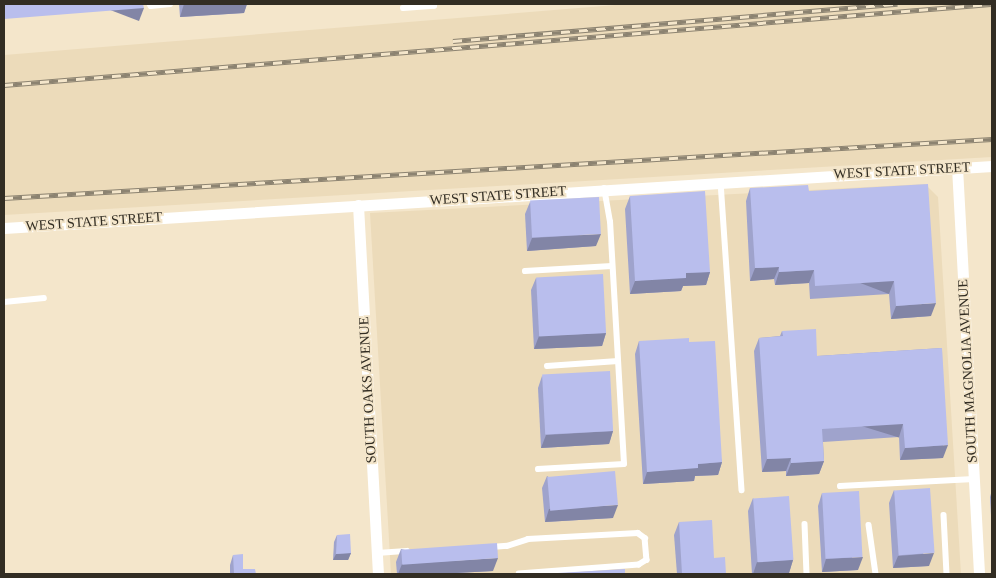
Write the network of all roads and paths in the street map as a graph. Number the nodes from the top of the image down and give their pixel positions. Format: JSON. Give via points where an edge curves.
{"nodes":[{"id":1,"x":150,"y":4,"type":"edge"},
{"id":2,"x":170,"y":4,"type":"edge"},
{"id":3,"x":434,"y":4,"type":"edge"},
{"id":4,"x":403,"y":8,"type":"dead end"},
{"id":5,"x":992,"y":166,"type":"edge"},
{"id":6,"x":957,"y":167,"type":"junction"},
{"id":7,"x":721,"y":182,"type":"junction"},
{"id":8,"x":604,"y":190,"type":"junction"},
{"id":9,"x":358,"y":205,"type":"junction"},
{"id":10,"x":4,"y":228,"type":"edge"},
{"id":11,"x":612,"y":266,"type":"junction"},
{"id":12,"x":525,"y":271,"type":"dead end"},
{"id":13,"x":44,"y":298,"type":"dead end"},
{"id":14,"x":4,"y":302,"type":"edge"},
{"id":15,"x":618,"y":361,"type":"junction"},
{"id":16,"x":547,"y":366,"type":"dead end"},
{"id":17,"x":538,"y":468,"type":"dead end"},
{"id":18,"x":974,"y":479,"type":"junction"},
{"id":19,"x":840,"y":486,"type":"dead end"},
{"id":20,"x":742,"y":490,"type":"dead end"},
{"id":21,"x":944,"y":514,"type":"dead end"},
{"id":22,"x":805,"y":524,"type":"dead end"},
{"id":23,"x":869,"y":525,"type":"dead end"},
{"id":24,"x":479,"y":547,"type":"edge"},
{"id":25,"x":413,"y":551,"type":"edge"},
{"id":26,"x":377,"y":553,"type":"junction"},
{"id":27,"x":378,"y":574,"type":"edge"},
{"id":28,"x":519,"y":574,"type":"edge"},
{"id":29,"x":807,"y":574,"type":"edge"},
{"id":30,"x":876,"y":574,"type":"edge"},
{"id":31,"x":947,"y":574,"type":"edge"},
{"id":32,"x":979,"y":574,"type":"edge"}],
"edges":[{"from":1,"to":2,"type":"lane"},
{"from":3,"to":4,"type":"lane"},
{"from":5,"to":6,"type":"street","name":"WEST STATE STREET"},
{"from":6,"to":7,"type":"street","name":"WEST STATE STREET"},
{"from":6,"to":18,"type":"street","name":"SOUTH MAGNOLIA AVENUE"},
{"from":7,"to":8,"type":"street","name":"WEST STATE STREET"},
{"from":7,"to":20,"type":"lane"},
{"from":8,"to":9,"type":"street","name":"WEST STATE STREET"},
{"from":8,"to":11,"type":"lane"},
{"from":9,"to":10,"type":"street","name":"WEST STATE STREET"},
{"from":9,"to":26,"type":"street","name":"SOUTH OAKS AVENUE"},
{"from":11,"to":12,"type":"lane"},
{"from":11,"to":15,"type":"lane"},
{"from":13,"to":14,"type":"lane"},
{"from":15,"to":16,"type":"lane"},
{"from":15,"to":17,"type":"lane","via":[[624,464]]},
{"from":18,"to":19,"type":"lane"},
{"from":18,"to":32,"type":"street","name":"SOUTH MAGNOLIA AVENUE"},
{"from":21,"to":31,"type":"lane"},
{"from":22,"to":29,"type":"lane"},
{"from":23,"to":30,"type":"lane"},
{"from":24,"to":28,"type":"lane","via":[[507,546],[528,539],[588,535],[638,533],[645,538],[647,560],[639,566]]},
{"from":25,"to":26,"type":"lane"},
{"from":26,"to":27,"type":"street","name":"SOUTH OAKS AVENUE"}]}
